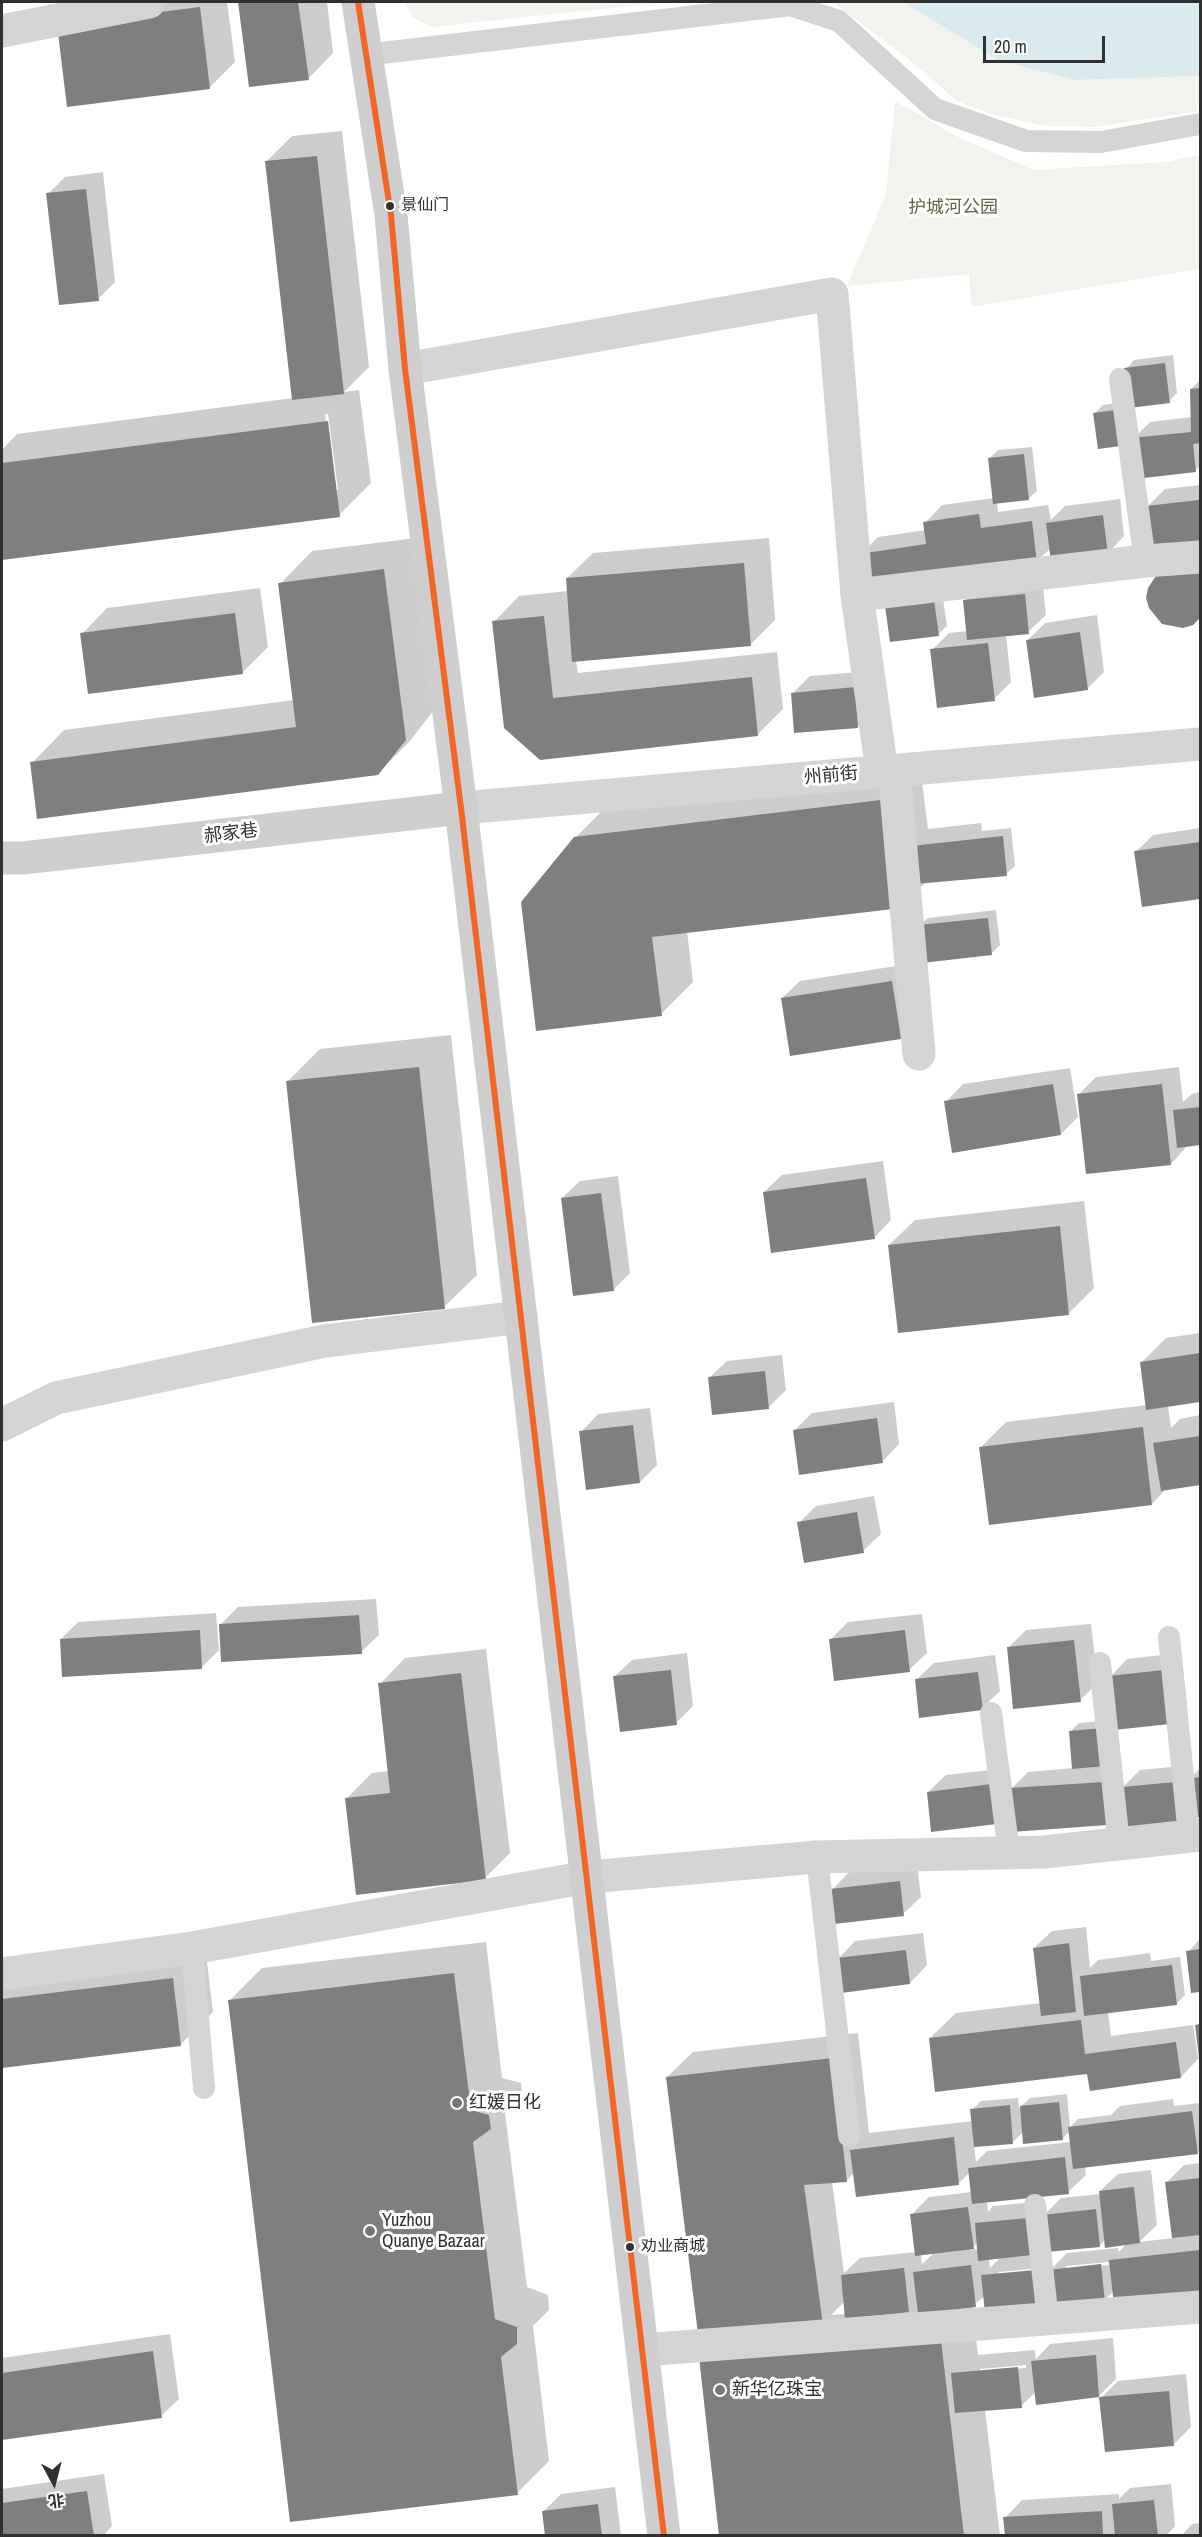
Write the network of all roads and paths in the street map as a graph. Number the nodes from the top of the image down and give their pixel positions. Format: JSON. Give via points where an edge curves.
{"nodes":[{"id":1,"x":149,"y":2,"type":"edge"},
{"id":2,"x":358,"y":2,"type":"edge"},
{"id":3,"x":2,"y":32,"type":"edge"},
{"id":4,"x":365,"y":55,"type":"junction"},
{"id":5,"x":1200,"y":124,"type":"edge"},
{"id":6,"x":405,"y":369,"type":"junction"},
{"id":7,"x":1120,"y":379,"type":"dead end"},
{"id":8,"x":1200,"y":557,"type":"edge"},
{"id":9,"x":1145,"y":561,"type":"junction"},
{"id":10,"x":857,"y":595,"type":"junction"},
{"id":11,"x":1200,"y":744,"type":"edge"},
{"id":12,"x":888,"y":771,"type":"junction"},
{"id":13,"x":461,"y":808,"type":"junction"},
{"id":14,"x":2,"y":858,"type":"edge"},
{"id":15,"x":919,"y":1054,"type":"dead end"},
{"id":16,"x":521,"y":1317,"type":"junction"},
{"id":17,"x":2,"y":1425,"type":"edge"},
{"id":18,"x":1168,"y":1637,"type":"dead end"},
{"id":19,"x":1100,"y":1663,"type":"dead end"},
{"id":20,"x":991,"y":1713,"type":"dead end"},
{"id":21,"x":1195,"y":1836,"type":"edge"},
{"id":22,"x":1119,"y":1844,"type":"junction"},
{"id":23,"x":1009,"y":1853,"type":"junction"},
{"id":24,"x":817,"y":1857,"type":"junction"},
{"id":25,"x":588,"y":1877,"type":"junction"},
{"id":26,"x":192,"y":1948,"type":"junction"},
{"id":27,"x":2,"y":1974,"type":"edge"},
{"id":28,"x":204,"y":2088,"type":"dead end"},
{"id":29,"x":849,"y":2136,"type":"dead end"},
{"id":30,"x":1035,"y":2205,"type":"dead end"},
{"id":31,"x":1200,"y":2307,"type":"edge"},
{"id":32,"x":1048,"y":2319,"type":"junction"},
{"id":33,"x":643,"y":2350,"type":"junction"},
{"id":34,"x":664,"y":2535,"type":"edge"}],
"edges":[{"from":1,"to":3,"type":"street"},
{"from":2,"to":4,"type":"main road"},
{"from":4,"to":5,"type":"lane","via":[[789,5],[840,21],[935,109],[1026,141],[1101,142]]},
{"from":4,"to":6,"type":"main road","via":[[390,215]]},
{"from":6,"to":10,"type":"street","via":[[832,294]]},
{"from":6,"to":13,"type":"main road"},
{"from":7,"to":9,"type":"lane"},
{"from":8,"to":9,"type":"street"},
{"from":9,"to":10,"type":"street"},
{"from":10,"to":12,"type":"street"},
{"from":11,"to":12,"type":"street","name":"州前街"},
{"from":12,"to":13,"type":"street","name":"州前街"},
{"from":12,"to":15,"type":"street"},
{"from":13,"to":14,"type":"main road","name":"郝家巷"},
{"from":13,"to":16,"type":"main road"},
{"from":16,"to":17,"type":"street","via":[[325,1341],[56,1398]]},
{"from":16,"to":25,"type":"main road"},
{"from":18,"to":21,"type":"lane"},
{"from":19,"to":22,"type":"lane"},
{"from":20,"to":23,"type":"lane"},
{"from":21,"to":22,"type":"street"},
{"from":22,"to":23,"type":"street"},
{"from":23,"to":24,"type":"street"},
{"from":24,"to":25,"type":"street"},
{"from":24,"to":29,"type":"lane"},
{"from":25,"to":26,"type":"street"},
{"from":25,"to":33,"type":"main road"},
{"from":26,"to":27,"type":"street"},
{"from":26,"to":28,"type":"lane"},
{"from":30,"to":32,"type":"lane"},
{"from":31,"to":32,"type":"street"},
{"from":32,"to":33,"type":"street"},
{"from":33,"to":34,"type":"main road"}]}
